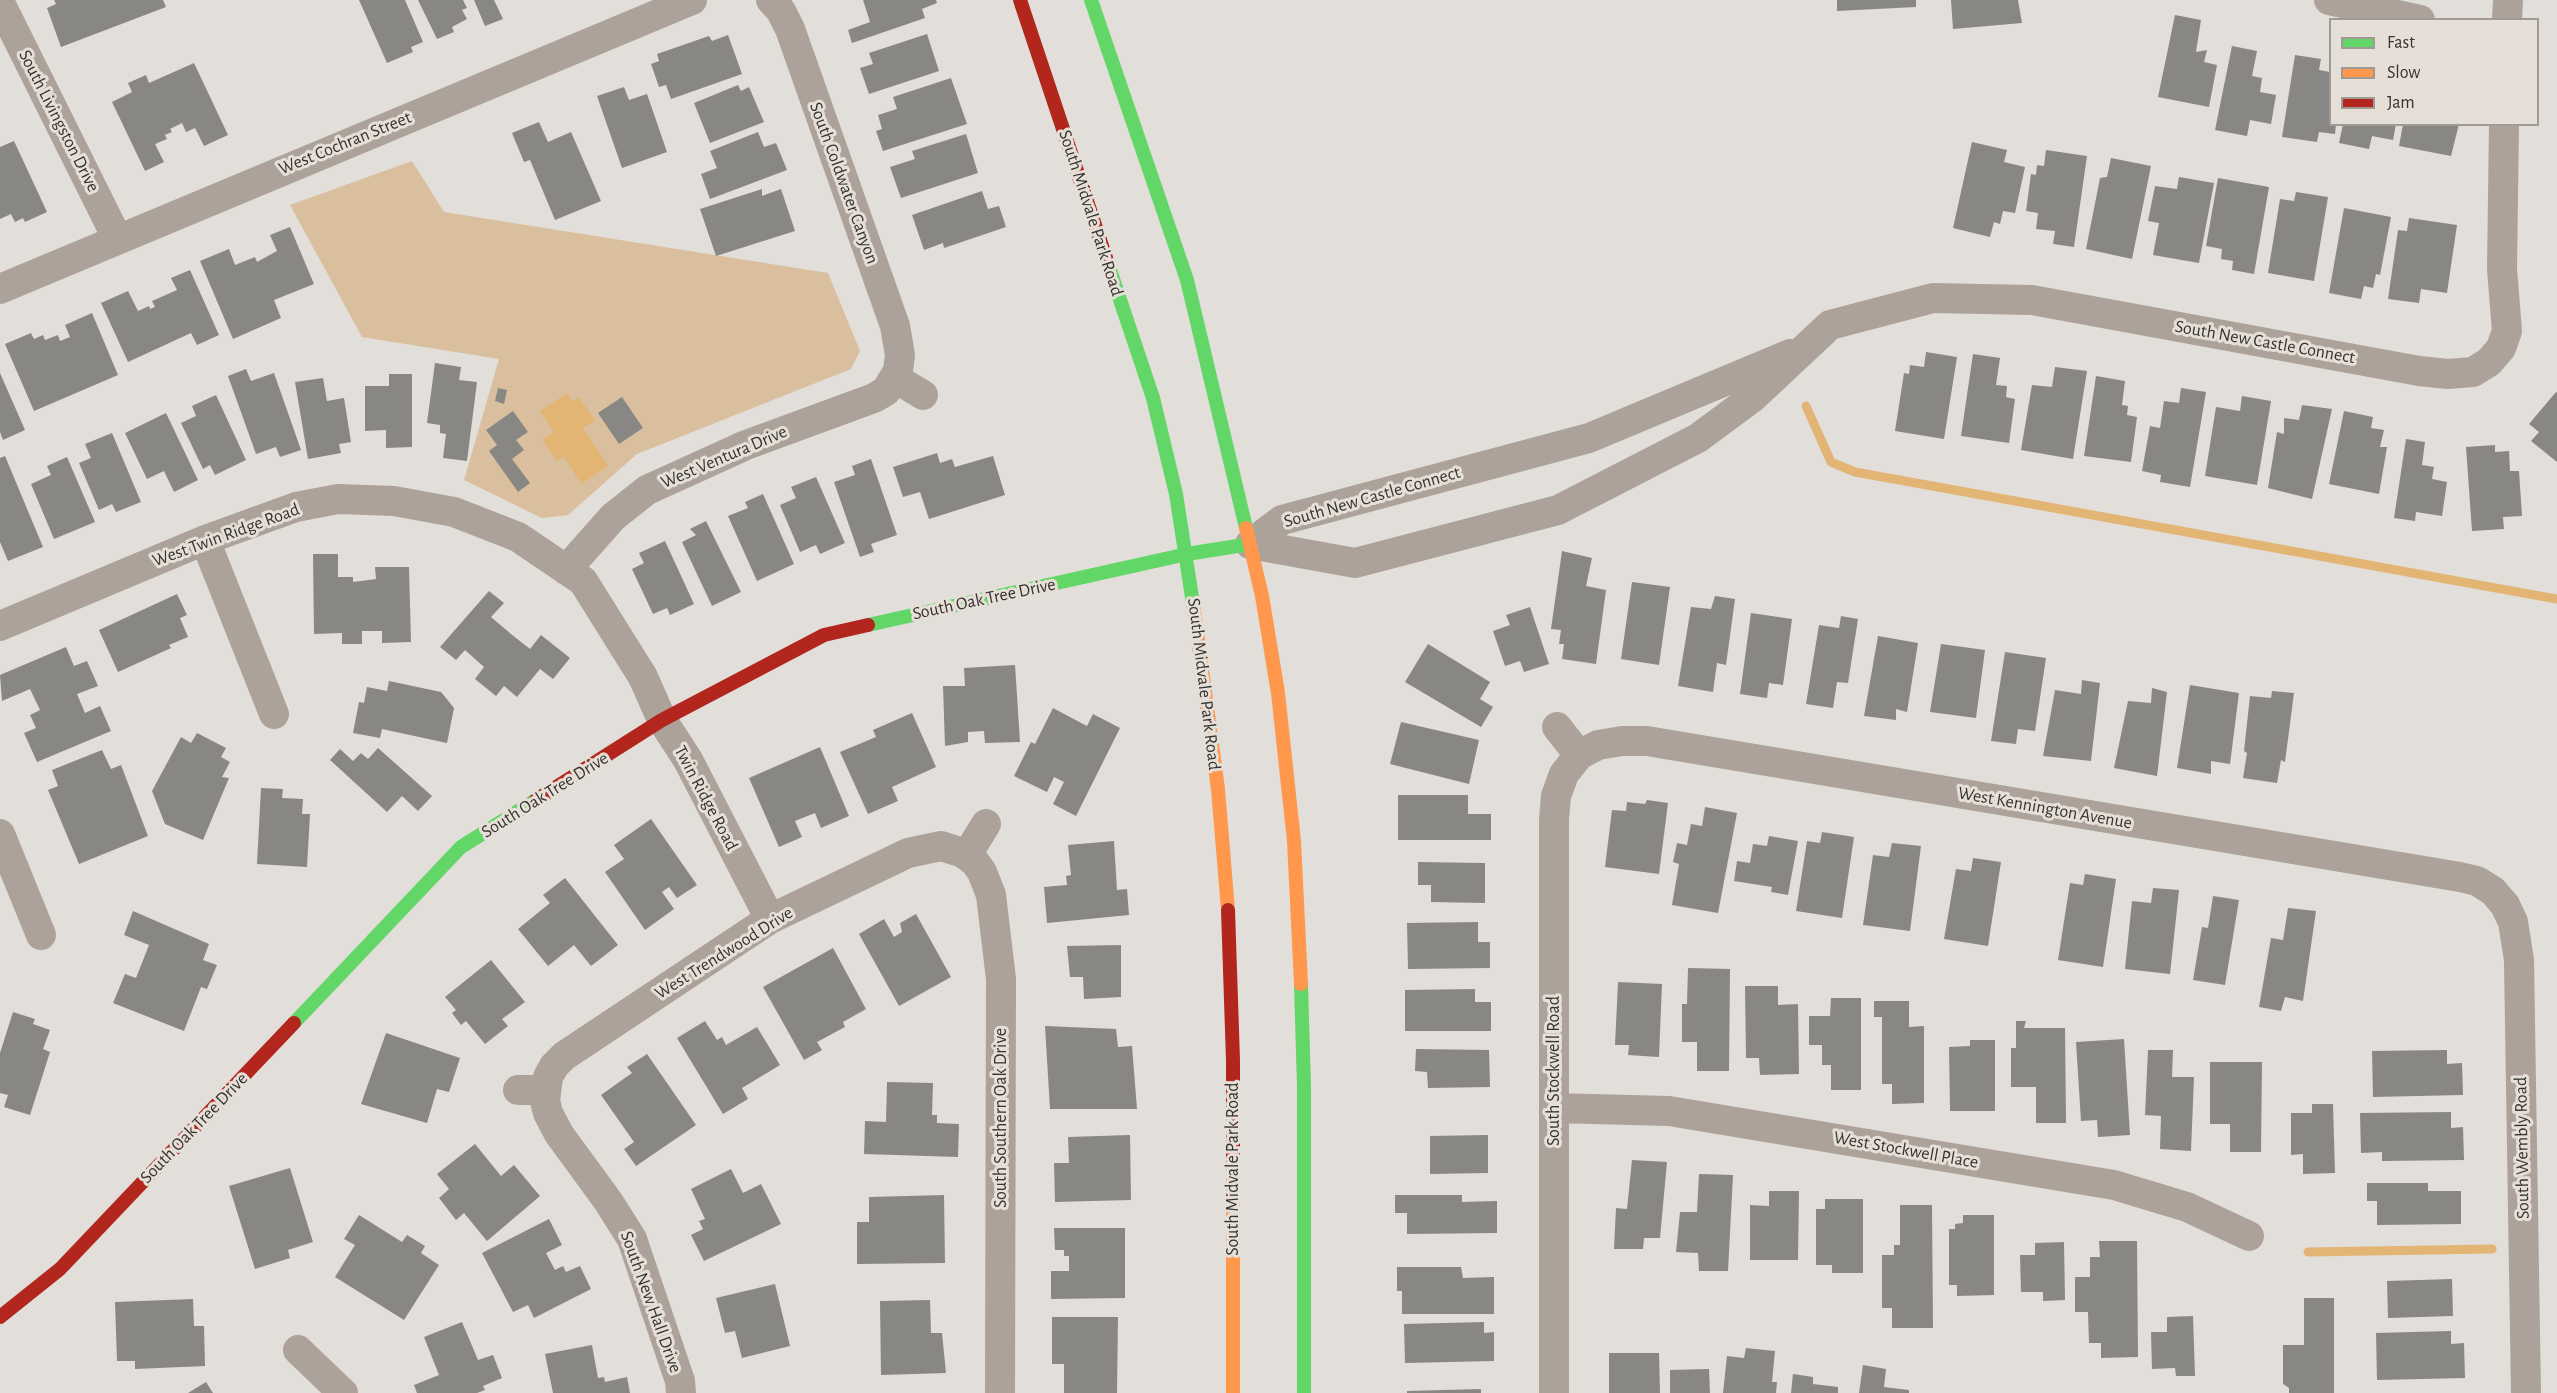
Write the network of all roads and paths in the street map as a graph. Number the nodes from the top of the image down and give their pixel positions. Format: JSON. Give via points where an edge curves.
{"nodes":[{"id":1,"x":692,"y":0,"type":"edge"},
{"id":2,"x":771,"y":0,"type":"edge"},
{"id":3,"x":1020,"y":0,"type":"edge"},
{"id":4,"x":1091,"y":0,"type":"edge"},
{"id":5,"x":2329,"y":0,"type":"edge"},
{"id":6,"x":2508,"y":0,"type":"edge"},
{"id":7,"x":0,"y":3,"type":"edge"},
{"id":8,"x":2411,"y":18,"type":"edge"},
{"id":9,"x":2507,"y":18,"type":"edge"},
{"id":10,"x":2504,"y":126,"type":"edge"},
{"id":11,"x":117,"y":238,"type":"junction"},
{"id":12,"x":0,"y":289,"type":"edge"},
{"id":13,"x":1807,"y":346,"type":"junction"},
{"id":14,"x":897,"y":375,"type":"junction"},
{"id":15,"x":923,"y":395,"type":"dead end"},
{"id":16,"x":205,"y":540,"type":"junction"},
{"id":17,"x":1250,"y":544,"type":"junction"},
{"id":18,"x":1187,"y":554,"type":"junction"},
{"id":19,"x":566,"y":570,"type":"junction"},
{"id":20,"x":0,"y":626,"type":"edge"},
{"id":21,"x":643,"y":677,"type":"joint"},
{"id":22,"x":274,"y":714,"type":"dead end"},
{"id":23,"x":662,"y":720,"type":"junction"},
{"id":24,"x":1557,"y":727,"type":"dead end"},
{"id":25,"x":1579,"y":755,"type":"junction"},
{"id":26,"x":986,"y":824,"type":"dead end"},
{"id":27,"x":0,"y":834,"type":"edge"},
{"id":28,"x":965,"y":854,"type":"junction"},
{"id":29,"x":2505,"y":905,"type":"joint"},
{"id":30,"x":770,"y":920,"type":"junction"},
{"id":31,"x":41,"y":934,"type":"dead end"},
{"id":32,"x":532,"y":1090,"type":"joint"},
{"id":33,"x":1554,"y":1108,"type":"junction"},
{"id":34,"x":2249,"y":1236,"type":"dead end"},
{"id":35,"x":0,"y":1317,"type":"edge"},
{"id":36,"x":298,"y":1350,"type":"dead end"},
{"id":37,"x":344,"y":1393,"type":"edge"},
{"id":38,"x":681,"y":1393,"type":"edge"},
{"id":39,"x":1000,"y":1393,"type":"edge"},
{"id":40,"x":1233,"y":1393,"type":"edge"},
{"id":41,"x":1304,"y":1393,"type":"edge"},
{"id":42,"x":1554,"y":1393,"type":"edge"},
{"id":43,"x":2526,"y":1393,"type":"edge"}],
"edges":[{"from":1,"to":11,"type":"street","name":"West Cochran Street"},
{"from":2,"to":14,"type":"street","name":"South Coldwater Canyon","via":[[790,28],[896,326],[900,355]]},
{"from":3,"to":18,"type":"main road","name":"South Midvale Park Road","via":[[1153,398]]},
{"from":4,"to":17,"type":"main road","via":[[1187,280]]},
{"from":5,"to":8,"type":"street"},
{"from":6,"to":9,"type":"street"},
{"from":7,"to":11,"type":"street","name":"South Livingston Drive"},
{"from":10,"to":13,"type":"street","name":"South New Castle Connect","via":[[2502,269],[2507,331],[2496,368],[2448,374],[2419,371],[2032,300],[1932,298],[1830,325]]},
{"from":11,"to":12,"type":"street","name":"West Cochran Street"},
{"from":13,"to":17,"type":"street","name":"South New Castle Connect","via":[[1589,438],[1282,520]]},
{"from":13,"to":17,"type":"street","name":"South New Castle Connect","via":[[1752,398],[1698,438],[1558,510],[1355,563]]},
{"from":14,"to":15,"type":"street"},
{"from":14,"to":19,"type":"street","name":"West Ventura Drive","via":[[886,391],[874,398],[747,445],[647,490],[613,517]]},
{"from":16,"to":19,"type":"street","name":"West Twin Ridge Road","via":[[296,507],[338,499],[394,501],[454,512],[518,537]]},
{"from":16,"to":20,"type":"street","name":"West Twin Ridge Road"},
{"from":16,"to":22,"type":"street"},
{"from":17,"to":18,"type":"main road","name":"South Oak Tree Drive"},
{"from":17,"to":41,"type":"main road","via":[[1278,693],[1298,890],[1304,1037]]},
{"from":18,"to":23,"type":"main road","name":"South Oak Tree Drive","via":[[824,634]]},
{"from":18,"to":40,"type":"main road","name":"South Midvale Park Road","via":[[1218,789],[1230,936]]},
{"from":19,"to":21,"type":"street","name":"West Twin Ridge Road","via":[[583,581]]},
{"from":21,"to":23,"type":"street","name":"Twin Ridge Road"},
{"from":23,"to":30,"type":"street","name":"Twin Ridge Road","via":[[688,760]]},
{"from":23,"to":35,"type":"main road","name":"South Oak Tree Drive","via":[[461,847],[60,1269]]},
{"from":24,"to":25,"type":"street"},
{"from":25,"to":29,"type":"street","name":"West Kennington Avenue","via":[[1598,745],[1647,741],[2460,877],[2477,881]]},
{"from":25,"to":33,"type":"street","name":"South Stockwell Road","via":[[1564,774],[1556,796],[1554,819]]},
{"from":26,"to":28,"type":"street"},
{"from":27,"to":31,"type":"street"},
{"from":28,"to":30,"type":"street","name":"West Trendwood Drive","via":[[941,846],[916,850]]},
{"from":28,"to":39,"type":"street","name":"South Southern Oak Drive","via":[[982,872],[992,895],[1001,979]]},
{"from":29,"to":43,"type":"street","name":"South Wembly Road","via":[[2515,931],[2519,960]]},
{"from":30,"to":32,"type":"street","name":"West Trendwood Drive","via":[[564,1056]]},
{"from":32,"to":38,"type":"street","name":"South New Hall Drive","via":[[632,1239]]},
{"from":33,"to":34,"type":"street","name":"West Stockwell Place","via":[[1688,1114],[2114,1185],[2187,1207]]},
{"from":33,"to":42,"type":"street","name":"South Stockwell Road"},
{"from":36,"to":37,"type":"street"}]}
